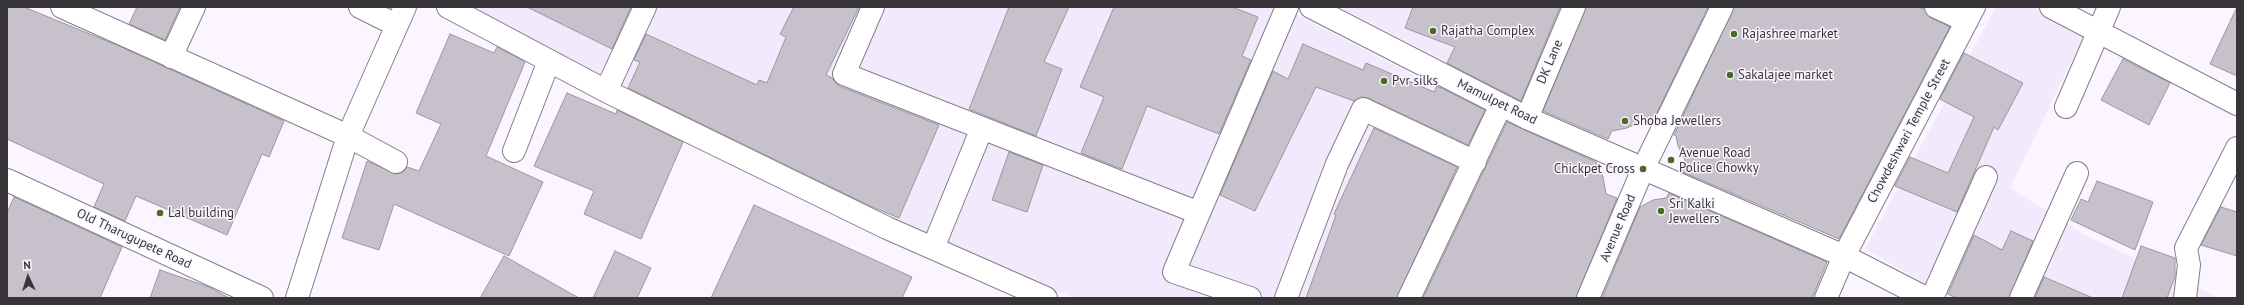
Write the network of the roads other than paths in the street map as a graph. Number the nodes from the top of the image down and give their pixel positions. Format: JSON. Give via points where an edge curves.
{"nodes":[{"id":1,"x":62,"y":7,"type":"edge"},
{"id":2,"x":194,"y":7,"type":"edge"},
{"id":3,"x":360,"y":7,"type":"edge"},
{"id":4,"x":448,"y":7,"type":"edge"},
{"id":5,"x":645,"y":7,"type":"edge"},
{"id":6,"x":873,"y":7,"type":"edge"},
{"id":7,"x":1287,"y":7,"type":"edge"},
{"id":8,"x":1311,"y":7,"type":"edge"},
{"id":9,"x":1574,"y":7,"type":"edge"},
{"id":10,"x":1722,"y":7,"type":"edge"},
{"id":11,"x":1936,"y":7,"type":"edge"},
{"id":12,"x":2052,"y":7,"type":"edge"},
{"id":13,"x":2109,"y":7,"type":"edge"},
{"id":14,"x":1971,"y":14,"type":"edge"},
{"id":15,"x":400,"y":16,"type":"edge"},
{"id":16,"x":2099,"y":32,"type":"junction"},
{"id":17,"x":171,"y":57,"type":"junction"},
{"id":18,"x":549,"y":61,"type":"junction"},
{"id":19,"x":606,"y":91,"type":"junction"},
{"id":20,"x":2237,"y":104,"type":"edge"},
{"id":21,"x":1501,"y":105,"type":"junction"},
{"id":22,"x":2066,"y":107,"type":"dead end"},
{"id":23,"x":1527,"y":118,"type":"junction"},
{"id":24,"x":982,"y":128,"type":"junction"},
{"id":25,"x":348,"y":136,"type":"junction"},
{"id":26,"x":2237,"y":148,"type":"edge"},
{"id":27,"x":514,"y":151,"type":"dead end"},
{"id":28,"x":396,"y":162,"type":"dead end"},
{"id":29,"x":1475,"y":162,"type":"junction"},
{"id":30,"x":1643,"y":169,"type":"junction"},
{"id":31,"x":2077,"y":173,"type":"dead end"},
{"id":32,"x":1986,"y":176,"type":"dead end"},
{"id":33,"x":7,"y":180,"type":"edge"},
{"id":34,"x":1199,"y":213,"type":"junction"},
{"id":35,"x":933,"y":248,"type":"junction"},
{"id":36,"x":1844,"y":256,"type":"junction"},
{"id":37,"x":1025,"y":294,"type":"edge"},
{"id":38,"x":262,"y":298,"type":"edge"},
{"id":39,"x":297,"y":298,"type":"edge"},
{"id":40,"x":1046,"y":298,"type":"edge"},
{"id":41,"x":1250,"y":298,"type":"edge"},
{"id":42,"x":1286,"y":298,"type":"edge"},
{"id":43,"x":1409,"y":298,"type":"edge"},
{"id":44,"x":1588,"y":298,"type":"edge"},
{"id":45,"x":1826,"y":298,"type":"edge"},
{"id":46,"x":1926,"y":298,"type":"edge"},
{"id":47,"x":1932,"y":298,"type":"edge"},
{"id":48,"x":2021,"y":298,"type":"edge"},
{"id":49,"x":2185,"y":298,"type":"edge"}],
"edges":[{"from":1,"to":17,"type":"street"},
{"from":2,"to":17,"type":"street"},
{"from":3,"to":15,"type":"street"},
{"from":4,"to":18,"type":"street"},
{"from":5,"to":19,"type":"street"},
{"from":6,"to":24,"type":"street","via":[[844,74]]},
{"from":7,"to":34,"type":"street"},
{"from":8,"to":21,"type":"street","name":"Mamulpet Road"},
{"from":9,"to":23,"type":"street","name":"DK Lane"},
{"from":10,"to":30,"type":"street","name":"Avenue Road"},
{"from":11,"to":14,"type":"street"},
{"from":12,"to":16,"type":"street"},
{"from":13,"to":16,"type":"street"},
{"from":14,"to":36,"type":"street","name":"Chowdeshwari Temple Street"},
{"from":15,"to":25,"type":"street"},
{"from":16,"to":20,"type":"street"},
{"from":16,"to":22,"type":"street"},
{"from":17,"to":25,"type":"street"},
{"from":18,"to":19,"type":"street"},
{"from":18,"to":27,"type":"street"},
{"from":19,"to":35,"type":"street"},
{"from":21,"to":23,"type":"street","name":"Mamulpet Road"},
{"from":21,"to":29,"type":"street"},
{"from":23,"to":30,"type":"street","name":"Mamulpet Road"},
{"from":24,"to":34,"type":"street"},
{"from":24,"to":35,"type":"street"},
{"from":25,"to":28,"type":"street"},
{"from":25,"to":39,"type":"street"},
{"from":26,"to":49,"type":"street","via":[[2186,248],[2189,265]]},
{"from":29,"to":42,"type":"street","via":[[1363,109],[1337,164]]},
{"from":29,"to":43,"type":"street"},
{"from":30,"to":36,"type":"street","name":"Mamulpet Road"},
{"from":30,"to":44,"type":"street","name":"Avenue Road"},
{"from":31,"to":48,"type":"street"},
{"from":32,"to":47,"type":"street"},
{"from":33,"to":38,"type":"street","name":"Old Tharugupete Road"},
{"from":34,"to":41,"type":"street","via":[[1174,272]]},
{"from":35,"to":37,"type":"street"},
{"from":36,"to":45,"type":"street","name":"Chowdeshwari Temple Street"},
{"from":36,"to":46,"type":"street","name":"Mamulpet Road"},
{"from":37,"to":40,"type":"street"}]}
